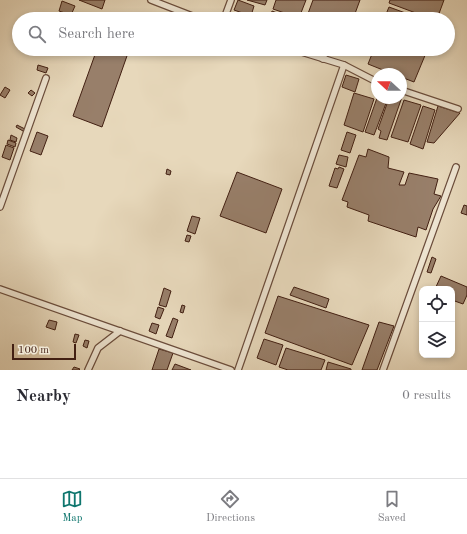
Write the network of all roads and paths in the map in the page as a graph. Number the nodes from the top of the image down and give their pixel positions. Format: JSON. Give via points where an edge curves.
{"nodes":[{"id":1,"x":151,"y":0,"type":"edge"},
{"id":2,"x":231,"y":0,"type":"edge"},
{"id":3,"x":182,"y":12,"type":"edge"},
{"id":4,"x":227,"y":12,"type":"edge"},
{"id":5,"x":314,"y":56,"type":"edge"},
{"id":6,"x":324,"y":56,"type":"edge"},
{"id":7,"x":323,"y":59,"type":"junction"},
{"id":8,"x":344,"y":66,"type":"junction"},
{"id":9,"x":46,"y":78,"type":"dead end"},
{"id":10,"x":371,"y":79,"type":"edge"},
{"id":11,"x":407,"y":92,"type":"edge"},
{"id":12,"x":458,"y":109,"type":"dead end"},
{"id":13,"x":456,"y":167,"type":"dead end"},
{"id":14,"x":0,"y":207,"type":"edge"},
{"id":15,"x":0,"y":289,"type":"edge"},
{"id":16,"x":120,"y":331,"type":"junction"},
{"id":17,"x":88,"y":370,"type":"edge"},
{"id":18,"x":231,"y":370,"type":"edge"},
{"id":19,"x":238,"y":370,"type":"edge"},
{"id":20,"x":383,"y":370,"type":"edge"}],
"edges":[{"from":1,"to":3,"type":"street"},
{"from":2,"to":4,"type":"street"},
{"from":5,"to":7,"type":"street"},
{"from":6,"to":7,"type":"street"},
{"from":7,"to":8,"type":"street"},
{"from":8,"to":10,"type":"street"},
{"from":8,"to":19,"type":"street"},
{"from":9,"to":14,"type":"street"},
{"from":11,"to":12,"type":"street"},
{"from":13,"to":20,"type":"street"},
{"from":15,"to":16,"type":"street"},
{"from":16,"to":17,"type":"street","via":[[98,348]]},
{"from":16,"to":18,"type":"street"}]}
